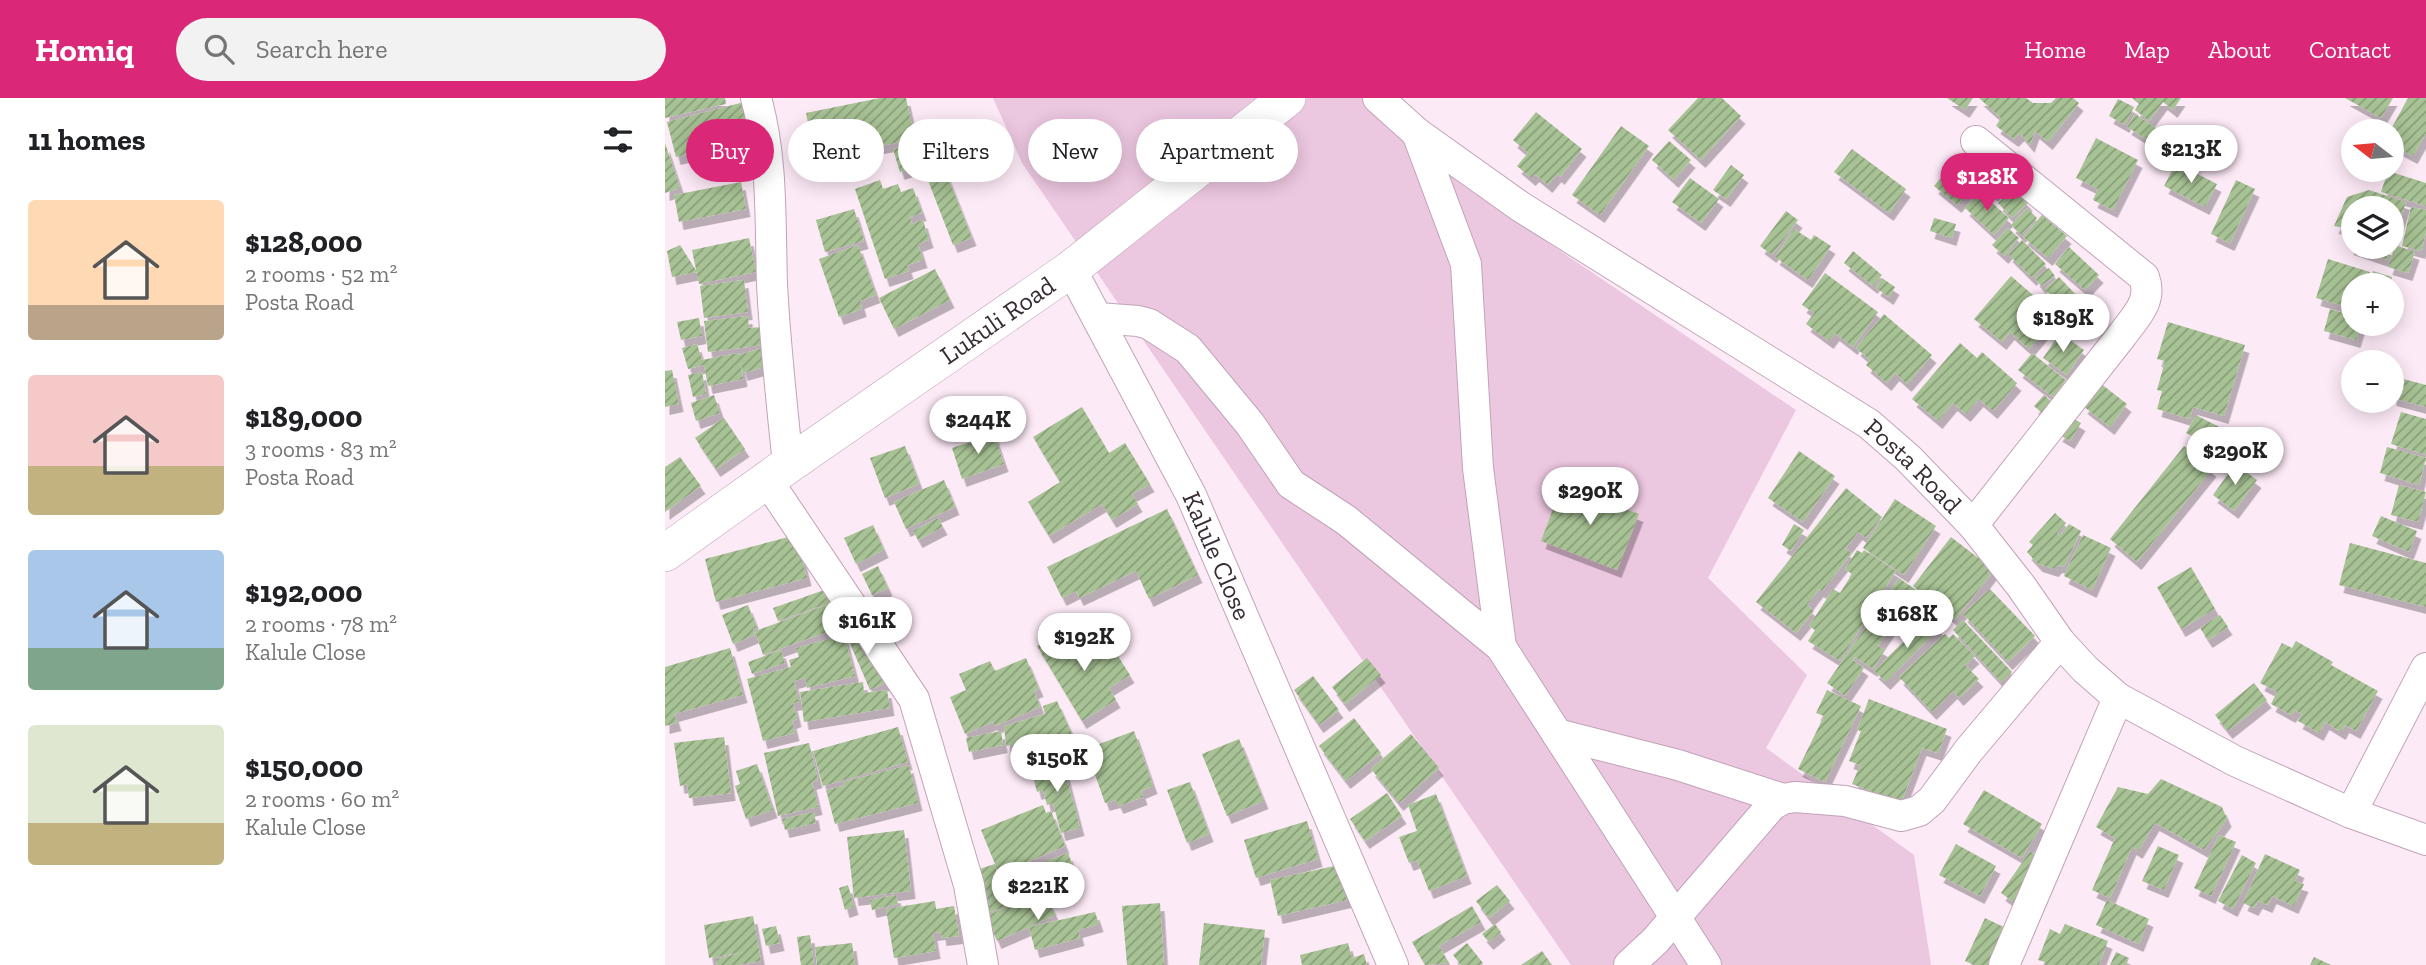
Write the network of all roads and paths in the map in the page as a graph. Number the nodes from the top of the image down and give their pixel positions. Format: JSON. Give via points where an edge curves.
{"nodes":[{"id":1,"x":756,"y":98,"type":"edge"},
{"id":2,"x":1287,"y":98,"type":"edge"},
{"id":3,"x":1378,"y":98,"type":"edge"},
{"id":4,"x":1417,"y":133,"type":"junction"},
{"id":5,"x":1976,"y":141,"type":"dead end"},
{"id":6,"x":1072,"y":269,"type":"junction"},
{"id":7,"x":1098,"y":318,"type":"junction"},
{"id":8,"x":777,"y":472,"type":"junction"},
{"id":9,"x":1973,"y":525,"type":"junction"},
{"id":10,"x":665,"y":553,"type":"edge"},
{"id":11,"x":2060,"y":642,"type":"junction"},
{"id":12,"x":1501,"y":647,"type":"junction"},
{"id":13,"x":2426,"y":668,"type":"edge"},
{"id":14,"x":2118,"y":698,"type":"junction"},
{"id":15,"x":1557,"y":734,"type":"junction"},
{"id":16,"x":1783,"y":799,"type":"junction"},
{"id":17,"x":2351,"y":813,"type":"junction"},
{"id":18,"x":2426,"y":840,"type":"edge"},
{"id":19,"x":1674,"y":918,"type":"junction"},
{"id":20,"x":983,"y":965,"type":"edge"},
{"id":21,"x":1393,"y":965,"type":"edge"},
{"id":22,"x":1629,"y":965,"type":"edge"},
{"id":23,"x":1706,"y":965,"type":"edge"},
{"id":24,"x":2004,"y":965,"type":"edge"}],
"edges":[{"from":1,"to":8,"type":"street","via":[[769,160]]},
{"from":2,"to":6,"type":"street","name":"Lukuli Road"},
{"from":3,"to":4,"type":"street","name":"Posta Road"},
{"from":4,"to":9,"type":"street","name":"Posta Road","via":[[1521,207],[1868,424]]},
{"from":4,"to":12,"type":"street","via":[[1466,264],[1478,468]]},
{"from":5,"to":9,"type":"street","via":[[2144,277],[2148,289],[2123,334]]},
{"from":6,"to":7,"type":"street","name":"Kalule Close"},
{"from":6,"to":8,"type":"street","name":"Lukuli Road"},
{"from":7,"to":12,"type":"street","via":[[1149,324],[1188,349],[1250,424],[1291,484],[1346,520]]},
{"from":7,"to":21,"type":"street","name":"Kalule Close","via":[[1191,495]]},
{"from":8,"to":10,"type":"street","name":"Lukuli Road"},
{"from":8,"to":20,"type":"street","via":[[914,699],[969,885]]},
{"from":9,"to":11,"type":"street","name":"Posta Road"},
{"from":11,"to":14,"type":"street","name":"Posta Road"},
{"from":11,"to":16,"type":"street","via":[[1919,811],[1901,816],[1845,801]]},
{"from":12,"to":15,"type":"street"},
{"from":13,"to":17,"type":"street"},
{"from":14,"to":17,"type":"street","name":"Posta Road","via":[[2235,761]]},
{"from":14,"to":24,"type":"street"},
{"from":15,"to":16,"type":"street","via":[[1678,765]]},
{"from":15,"to":19,"type":"street"},
{"from":16,"to":19,"type":"street","via":[[1772,805]]},
{"from":17,"to":18,"type":"street","name":"Posta Road"},
{"from":19,"to":22,"type":"street"},
{"from":19,"to":23,"type":"street"}]}
